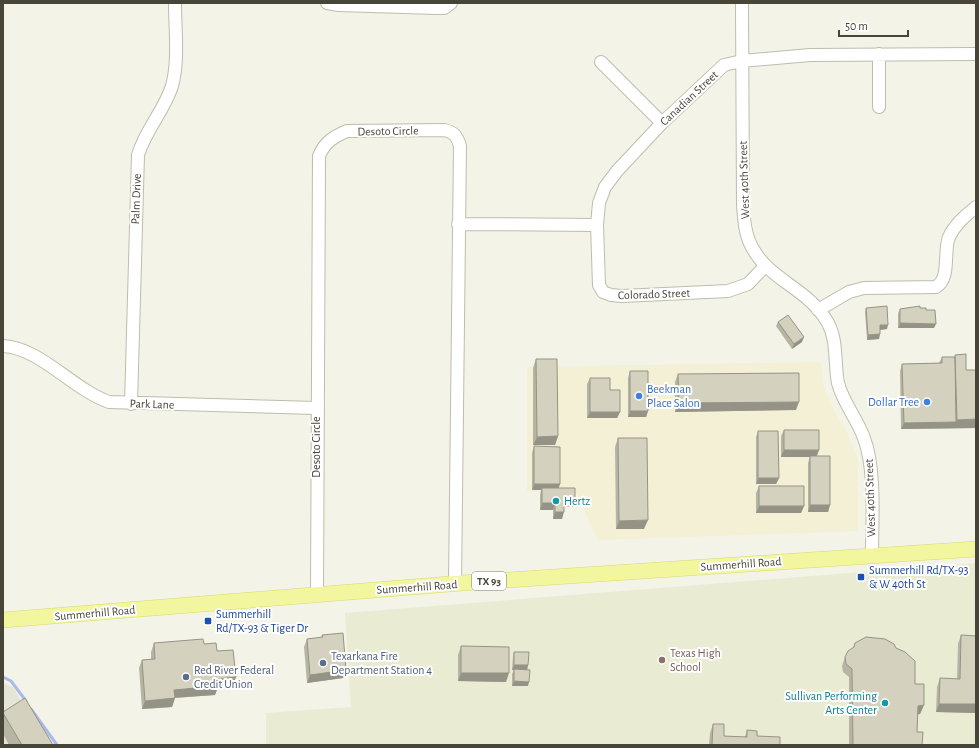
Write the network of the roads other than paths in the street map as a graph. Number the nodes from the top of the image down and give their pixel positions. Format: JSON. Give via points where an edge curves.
{"nodes":[{"id":1,"x":174,"y":3,"type":"edge"},
{"id":2,"x":327,"y":3,"type":"edge"},
{"id":3,"x":742,"y":3,"type":"edge"},
{"id":4,"x":450,"y":4,"type":"edge"},
{"id":5,"x":879,"y":54,"type":"junction"},
{"id":6,"x":976,"y":54,"type":"edge"},
{"id":7,"x":742,"y":61,"type":"junction"},
{"id":8,"x":601,"y":62,"type":"dead end"},
{"id":9,"x":880,"y":107,"type":"dead end"},
{"id":10,"x":662,"y":123,"type":"junction"},
{"id":11,"x":976,"y":207,"type":"edge"},
{"id":12,"x":458,"y":224,"type":"junction"},
{"id":13,"x":597,"y":225,"type":"junction"},
{"id":14,"x":765,"y":266,"type":"junction"},
{"id":15,"x":818,"y":310,"type":"junction"},
{"id":16,"x":3,"y":346,"type":"edge"},
{"id":17,"x":131,"y":404,"type":"junction"},
{"id":18,"x":316,"y":408,"type":"junction"},
{"id":19,"x":976,"y":549,"type":"edge"},
{"id":20,"x":872,"y":555,"type":"junction"},
{"id":21,"x":455,"y":584,"type":"junction"},
{"id":22,"x":317,"y":594,"type":"junction"},
{"id":23,"x":3,"y":620,"type":"edge"}],
"edges":[{"from":1,"to":17,"type":"street","name":"Palm Drive","via":[[175,70],[172,86],[166,102],[143,139],[138,156]]},
{"from":2,"to":4,"type":"street","via":[[436,8],[444,8]]},
{"from":3,"to":7,"type":"street","name":"West 40th Street"},
{"from":5,"to":6,"type":"street","name":"Canadian Street"},
{"from":5,"to":7,"type":"street","name":"Canadian Street","via":[[810,55]]},
{"from":5,"to":9,"type":"street"},
{"from":7,"to":10,"type":"street","name":"Canadian Street","via":[[724,65]]},
{"from":7,"to":14,"type":"street","name":"West 40th Street","via":[[743,211],[748,238]]},
{"from":8,"to":10,"type":"street"},
{"from":10,"to":13,"type":"street","name":"Canadian Street","via":[[616,171],[605,187],[599,203]]},
{"from":11,"to":15,"type":"street","via":[[959,222],[949,238],[941,284],[936,287],[864,288],[849,292]]},
{"from":12,"to":13,"type":"street"},
{"from":12,"to":18,"type":"street","name":"Desoto Circle","via":[[460,146],[457,136],[451,131],[346,131],[333,136],[324,146],[319,156]]},
{"from":12,"to":21,"type":"street","name":"Desoto Circle"},
{"from":13,"to":14,"type":"street","name":"Colorado Street","via":[[599,284],[603,292],[611,295],[728,291],[748,284]]},
{"from":14,"to":15,"type":"street","name":"West 40th Street","via":[[806,296]]},
{"from":15,"to":20,"type":"street","name":"West 40th Street","via":[[833,335],[841,392],[864,437],[869,457]]},
{"from":16,"to":17,"type":"street","name":"Park Lane","via":[[23,349],[95,397],[110,402]]},
{"from":17,"to":18,"type":"street","name":"Park Lane"},
{"from":18,"to":22,"type":"street","name":"Desoto Circle"},
{"from":19,"to":20,"type":"main road","name":"Summerhill Road","number":"TX 93"},
{"from":20,"to":21,"type":"main road","name":"Summerhill Road","number":"TX 93"},
{"from":21,"to":22,"type":"main road","name":"Summerhill Road","number":"TX 93"},
{"from":22,"to":23,"type":"main road","name":"Summerhill Road","number":"TX 93"}]}
